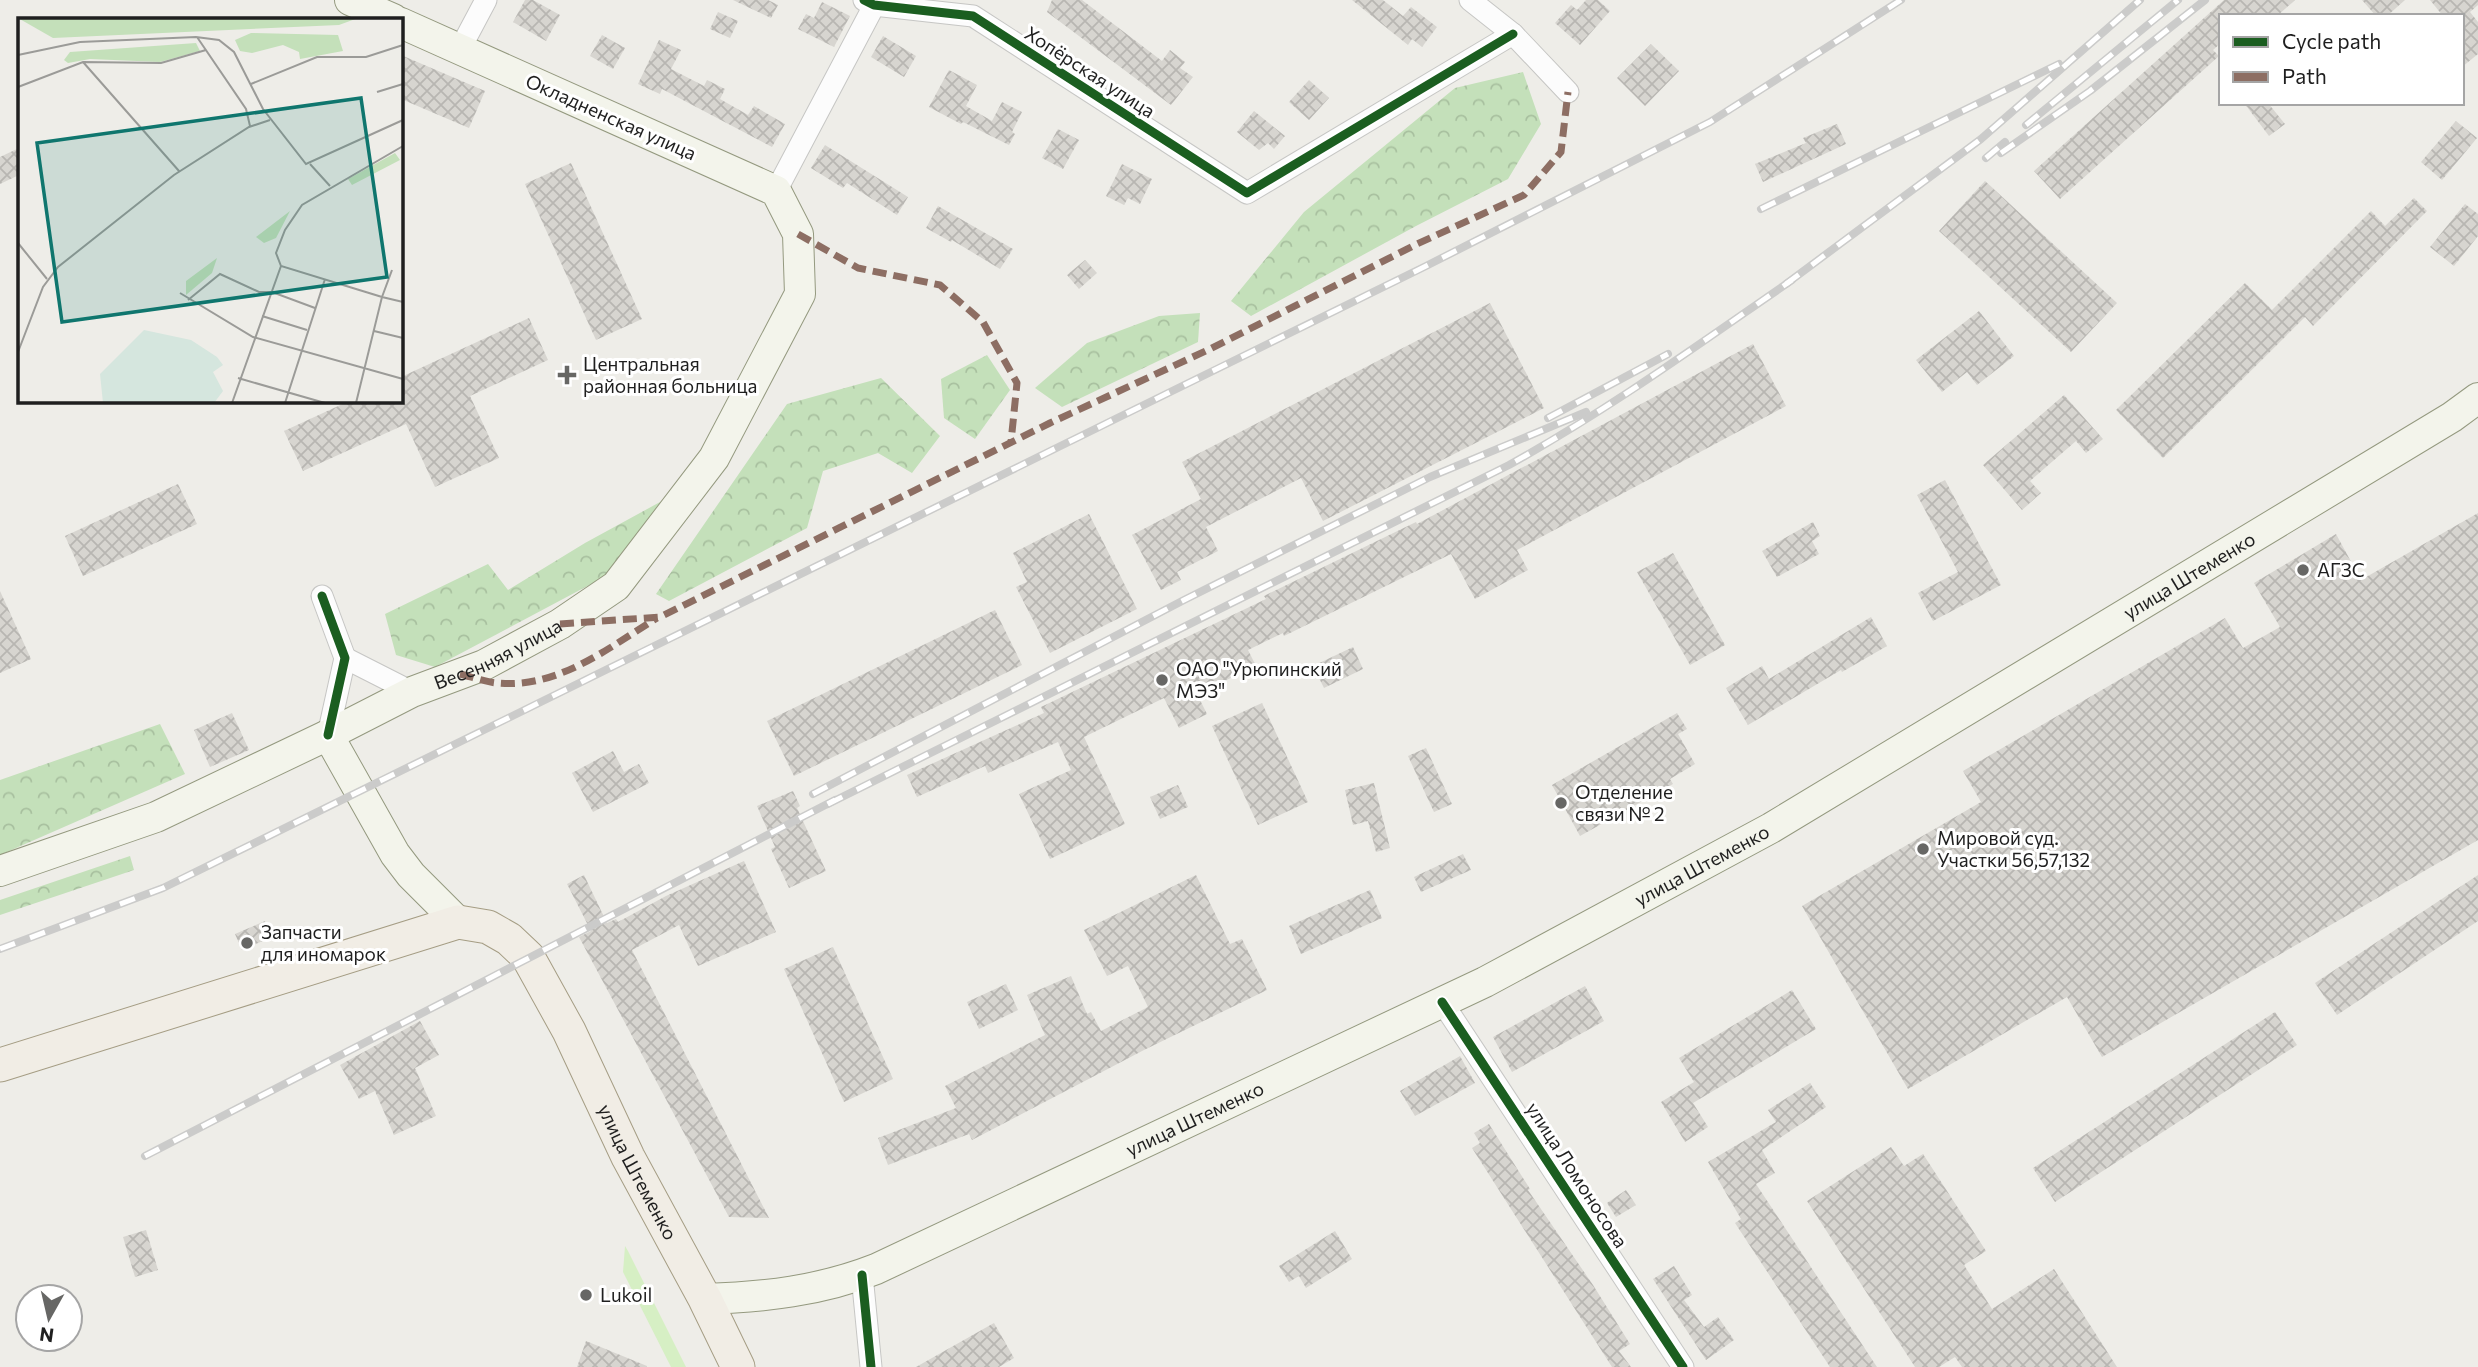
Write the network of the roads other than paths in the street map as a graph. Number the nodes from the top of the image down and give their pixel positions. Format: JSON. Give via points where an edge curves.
{"nodes":[{"id":1,"x":350,"y":0,"type":"edge"},
{"id":2,"x":486,"y":0,"type":"edge"},
{"id":3,"x":947,"y":0,"type":"edge"},
{"id":4,"x":1470,"y":0,"type":"edge"},
{"id":5,"x":872,"y":2,"type":"edge"},
{"id":6,"x":972,"y":16,"type":"junction"},
{"id":7,"x":391,"y":18,"type":"edge"},
{"id":8,"x":402,"y":23,"type":"edge"},
{"id":9,"x":1513,"y":34,"type":"junction"},
{"id":10,"x":460,"y":49,"type":"junction"},
{"id":11,"x":1567,"y":92,"type":"dead end"},
{"id":12,"x":776,"y":191,"type":"junction"},
{"id":13,"x":2478,"y":398,"type":"edge"},
{"id":14,"x":322,"y":596,"type":"dead end"},
{"id":15,"x":345,"y":658,"type":"junction"},
{"id":16,"x":412,"y":692,"type":"junction"},
{"id":17,"x":328,"y":735,"type":"junction"},
{"id":18,"x":0,"y":871,"type":"edge"},
{"id":19,"x":458,"y":922,"type":"junction"},
{"id":20,"x":1442,"y":1002,"type":"junction"},
{"id":21,"x":0,"y":1065,"type":"edge"},
{"id":22,"x":862,"y":1275,"type":"junction"},
{"id":23,"x":705,"y":1299,"type":"junction"},
{"id":24,"x":738,"y":1367,"type":"edge"},
{"id":25,"x":871,"y":1367,"type":"edge"},
{"id":26,"x":1683,"y":1367,"type":"edge"}],
"edges":[{"from":1,"to":7,"type":"main road"},
{"from":2,"to":10,"type":"street"},
{"from":3,"to":6,"type":"street"},
{"from":4,"to":9,"type":"street"},
{"from":5,"to":6,"type":"street","name":"Хопёрская улица"},
{"from":5,"to":12,"type":"street"},
{"from":6,"to":9,"type":"street","name":"Хопёрская улица","via":[[1247,193]]},
{"from":8,"to":10,"type":"main road","name":"Окладненская улица"},
{"from":9,"to":11,"type":"street"},
{"from":10,"to":12,"type":"main road","name":"Окладненская улица"},
{"from":12,"to":16,"type":"main road","name":"Весенняя улица","via":[[798,234],[800,294],[714,458],[616,586],[560,624],[484,665]]},
{"from":13,"to":20,"type":"main road","name":"улица Штеменко","via":[[1771,828]]},
{"from":14,"to":15,"type":"street"},
{"from":15,"to":16,"type":"street"},
{"from":15,"to":17,"type":"street"},
{"from":16,"to":17,"type":"main road","name":"Весенняя улица"},
{"from":17,"to":18,"type":"main road","name":"Весенняя улица","via":[[156,817]]},
{"from":17,"to":19,"type":"main road","via":[[395,854]]},
{"from":19,"to":21,"type":"main road"},
{"from":19,"to":23,"type":"main road","name":"улица Штеменко","via":[[488,928],[528,957]]},
{"from":20,"to":22,"type":"main road","name":"улица Штеменко"},
{"from":20,"to":26,"type":"street","name":"улица Ломоносова"},
{"from":22,"to":23,"type":"main road","name":"улица Штеменко","via":[[806,1290]]},
{"from":22,"to":25,"type":"street"},
{"from":23,"to":24,"type":"main road"}]}
